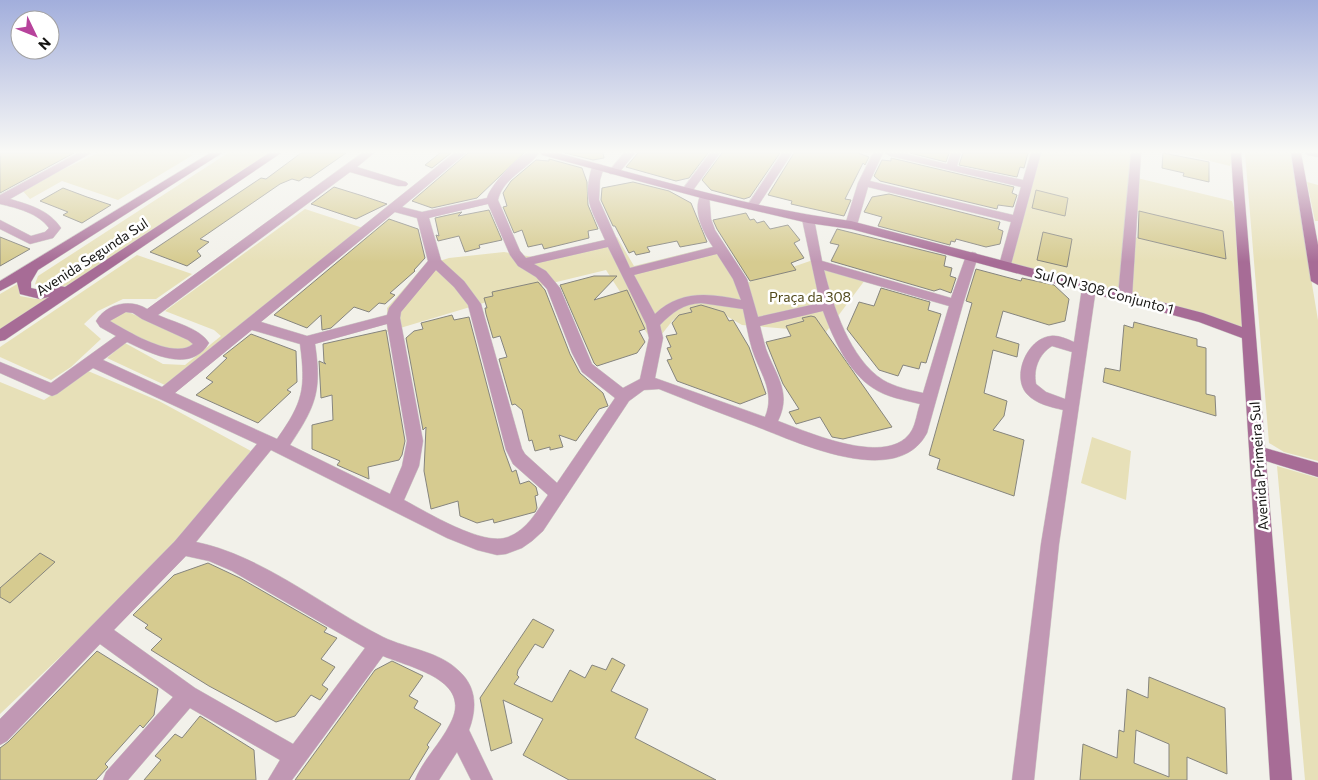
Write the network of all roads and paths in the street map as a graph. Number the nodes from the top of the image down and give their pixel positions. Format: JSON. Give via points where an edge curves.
{"nodes":[{"id":1,"x":19,"y":189,"type":"edge"},
{"id":2,"x":158,"y":189,"type":"edge"},
{"id":3,"x":221,"y":189,"type":"edge"},
{"id":4,"x":320,"y":189,"type":"edge"},
{"id":5,"x":415,"y":189,"type":"edge"},
{"id":6,"x":495,"y":189,"type":"edge"},
{"id":7,"x":593,"y":189,"type":"edge"},
{"id":8,"x":681,"y":189,"type":"edge"},
{"id":9,"x":763,"y":189,"type":"edge"},
{"id":10,"x":862,"y":189,"type":"edge"},
{"id":11,"x":887,"y":189,"type":"edge"},
{"id":12,"x":1027,"y":189,"type":"edge"},
{"id":13,"x":1133,"y":189,"type":"edge"},
{"id":14,"x":1239,"y":189,"type":"edge"},
{"id":15,"x":1304,"y":189,"type":"edge"},
{"id":16,"x":687,"y":191,"type":"joint"},
{"id":17,"x":705,"y":196,"type":"junction"},
{"id":18,"x":0,"y":200,"type":"edge"},
{"id":19,"x":492,"y":200,"type":"junction"},
{"id":20,"x":752,"y":207,"type":"junction"},
{"id":21,"x":392,"y":208,"type":"junction"},
{"id":22,"x":422,"y":216,"type":"junction"},
{"id":23,"x":808,"y":219,"type":"junction"},
{"id":24,"x":1018,"y":220,"type":"junction"},
{"id":25,"x":0,"y":224,"type":"edge"},
{"id":26,"x":851,"y":225,"type":"junction"},
{"id":27,"x":1313,"y":229,"type":"edge"},
{"id":28,"x":612,"y":242,"type":"junction"},
{"id":29,"x":720,"y":249,"type":"junction"},
{"id":30,"x":972,"y":256,"type":"junction"},
{"id":31,"x":435,"y":262,"type":"junction"},
{"id":32,"x":523,"y":263,"type":"junction"},
{"id":33,"x":817,"y":264,"type":"junction"},
{"id":34,"x":1005,"y":265,"type":"junction"},
{"id":35,"x":32,"y":267,"type":"junction"},
{"id":36,"x":626,"y":273,"type":"junction"},
{"id":37,"x":1318,"y":281,"type":"edge"},
{"id":38,"x":80,"y":282,"type":"junction"},
{"id":39,"x":0,"y":287,"type":"edge"},
{"id":40,"x":1089,"y":288,"type":"junction"},
{"id":41,"x":1125,"y":297,"type":"junction"},
{"id":42,"x":956,"y":304,"type":"junction"},
{"id":43,"x":748,"y":306,"type":"junction"},
{"id":44,"x":826,"y":306,"type":"junction"},
{"id":45,"x":147,"y":316,"type":"junction"},
{"id":46,"x":393,"y":318,"type":"junction"},
{"id":47,"x":753,"y":323,"type":"junction"},
{"id":48,"x":251,"y":324,"type":"junction"},
{"id":49,"x":653,"y":324,"type":"junction"},
{"id":50,"x":1249,"y":330,"type":"junction"},
{"id":51,"x":0,"y":336,"type":"edge"},
{"id":52,"x":126,"y":336,"type":"junction"},
{"id":53,"x":306,"y":341,"type":"junction"},
{"id":54,"x":1080,"y":349,"type":"junction"},
{"id":55,"x":92,"y":361,"type":"junction"},
{"id":56,"x":0,"y":367,"type":"edge"},
{"id":57,"x":646,"y":383,"type":"junction"},
{"id":58,"x":163,"y":394,"type":"junction"},
{"id":59,"x":624,"y":397,"type":"junction"},
{"id":60,"x":929,"y":400,"type":"junction"},
{"id":61,"x":1072,"y":407,"type":"junction"},
{"id":62,"x":769,"y":424,"type":"junction"},
{"id":63,"x":274,"y":445,"type":"junction"},
{"id":64,"x":1258,"y":452,"type":"junction"},
{"id":65,"x":1318,"y":470,"type":"edge"},
{"id":66,"x":558,"y":494,"type":"junction"},
{"id":67,"x":394,"y":503,"type":"junction"},
{"id":68,"x":182,"y":547,"type":"junction"},
{"id":69,"x":100,"y":632,"type":"junction"},
{"id":70,"x":379,"y":645,"type":"junction"},
{"id":71,"x":188,"y":695,"type":"junction"},
{"id":72,"x":458,"y":731,"type":"junction"},
{"id":73,"x":0,"y":734,"type":"edge"},
{"id":74,"x":295,"y":757,"type":"junction"},
{"id":75,"x":114,"y":780,"type":"edge"},
{"id":76,"x":279,"y":780,"type":"edge"},
{"id":77,"x":426,"y":780,"type":"edge"},
{"id":78,"x":482,"y":780,"type":"edge"},
{"id":79,"x":1023,"y":780,"type":"edge"},
{"id":80,"x":1281,"y":780,"type":"edge"}],
"edges":[{"from":1,"to":18,"type":"street"},
{"from":2,"to":35,"type":"main road","name":"Avenida Segunda Sul"},
{"from":3,"to":38,"type":"main road","name":"Avenida Segunda Sul"},
{"from":4,"to":45,"type":"street"},
{"from":5,"to":21,"type":"street"},
{"from":6,"to":19,"type":"street"},
{"from":7,"to":28,"type":"street","via":[[592,200]]},
{"from":8,"to":16,"type":"main road","name":"Sul QN 308 Conjunto 1"},
{"from":9,"to":20,"type":"street"},
{"from":10,"to":26,"type":"street"},
{"from":11,"to":24,"type":"street"},
{"from":12,"to":24,"type":"street"},
{"from":13,"to":41,"type":"street"},
{"from":14,"to":50,"type":"main road","name":"Avenida Primeira Sul"},
{"from":15,"to":27,"type":"main road"},
{"from":16,"to":17,"type":"main road","name":"Sul QN 308 Conjunto 1"},
{"from":17,"to":20,"type":"main road","name":"Sul QN 308 Conjunto 1"},
{"from":17,"to":29,"type":"street","via":[[704,220]]},
{"from":18,"to":25,"type":"street","via":[[38,214],[55,228],[49,235],[30,240]]},
{"from":19,"to":22,"type":"street"},
{"from":19,"to":32,"type":"street","via":[[514,252]]},
{"from":20,"to":23,"type":"main road","name":"Sul QN 308 Conjunto 1"},
{"from":21,"to":22,"type":"street"},
{"from":21,"to":48,"type":"street"},
{"from":22,"to":31,"type":"street"},
{"from":23,"to":26,"type":"main road","name":"Sul QN 308 Conjunto 1"},
{"from":23,"to":33,"type":"street"},
{"from":24,"to":34,"type":"street"},
{"from":26,"to":30,"type":"main road","name":"Sul QN 308 Conjunto 1"},
{"from":27,"to":37,"type":"main road"},
{"from":28,"to":32,"type":"street"},
{"from":28,"to":36,"type":"street"},
{"from":29,"to":36,"type":"street"},
{"from":29,"to":43,"type":"street","via":[[740,278]]},
{"from":30,"to":34,"type":"main road","name":"Sul QN 308 Conjunto 1"},
{"from":30,"to":42,"type":"street"},
{"from":31,"to":46,"type":"street","via":[[398,304]]},
{"from":31,"to":66,"type":"street","via":[[459,284],[474,304],[514,450]]},
{"from":32,"to":59,"type":"street","via":[[541,274],[553,288],[587,368]]},
{"from":33,"to":42,"type":"street"},
{"from":33,"to":44,"type":"street"},
{"from":34,"to":40,"type":"main road","name":"Sul QN 308 Conjunto 1"},
{"from":35,"to":38,"type":"main road","via":[[23,286],[28,293],[47,294]]},
{"from":35,"to":39,"type":"main road","name":"Avenida Segunda Sul"},
{"from":36,"to":49,"type":"street"},
{"from":38,"to":51,"type":"main road","name":"Avenida Segunda Sul"},
{"from":40,"to":41,"type":"main road","name":"Sul QN 308 Conjunto 1"},
{"from":40,"to":54,"type":"street"},
{"from":41,"to":50,"type":"main road","name":"Sul QN 308 Conjunto 1"},
{"from":42,"to":60,"type":"street"},
{"from":43,"to":47,"type":"street"},
{"from":43,"to":49,"type":"street","via":[[708,298],[684,301]]},
{"from":44,"to":47,"type":"street"},
{"from":44,"to":60,"type":"street","via":[[843,343],[871,380],[896,392]]},
{"from":45,"to":52,"type":"street","via":[[137,309],[125,307],[107,314],[103,321],[105,324]]},
{"from":45,"to":52,"type":"street","via":[[202,343],[188,354],[176,355]]},
{"from":46,"to":53,"type":"street"},
{"from":46,"to":67,"type":"street","via":[[415,441],[411,470]]},
{"from":47,"to":62,"type":"street","via":[[777,398],[776,411]]},
{"from":48,"to":53,"type":"street"},
{"from":48,"to":58,"type":"street"},
{"from":49,"to":57,"type":"street","via":[[656,338]]},
{"from":50,"to":64,"type":"main road","name":"Avenida Primeira Sul"},
{"from":52,"to":55,"type":"street"},
{"from":53,"to":63,"type":"street","via":[[311,369],[310,394],[299,419]]},
{"from":54,"to":61,"type":"street"},
{"from":54,"to":61,"type":"street","via":[[1054,341],[1043,344],[1034,354],[1027,377],[1028,386],[1034,392]]},
{"from":55,"to":56,"type":"street","via":[[52,390]]},
{"from":55,"to":58,"type":"street"},
{"from":57,"to":59,"type":"street","via":[[631,389]]},
{"from":57,"to":62,"type":"street","via":[[660,384]]},
{"from":58,"to":63,"type":"street"},
{"from":59,"to":66,"type":"street"},
{"from":60,"to":62,"type":"street","via":[[912,442],[882,454],[847,451]]},
{"from":61,"to":79,"type":"street","via":[[1050,544]]},
{"from":63,"to":67,"type":"street"},
{"from":63,"to":68,"type":"street"},
{"from":64,"to":65,"type":"main road"},
{"from":64,"to":80,"type":"main road","name":"Avenida Primeira Sul"},
{"from":66,"to":67,"type":"street","via":[[537,526],[507,547],[480,544]]},
{"from":68,"to":69,"type":"street"},
{"from":68,"to":70,"type":"street","via":[[217,555],[248,570]]},
{"from":69,"to":71,"type":"street"},
{"from":69,"to":73,"type":"street"},
{"from":70,"to":72,"type":"street","via":[[425,661],[450,676],[460,687],[465,702]]},
{"from":70,"to":74,"type":"street"},
{"from":71,"to":74,"type":"street"},
{"from":71,"to":75,"type":"street"},
{"from":72,"to":77,"type":"street"},
{"from":72,"to":78,"type":"street"},
{"from":74,"to":76,"type":"street"}]}
